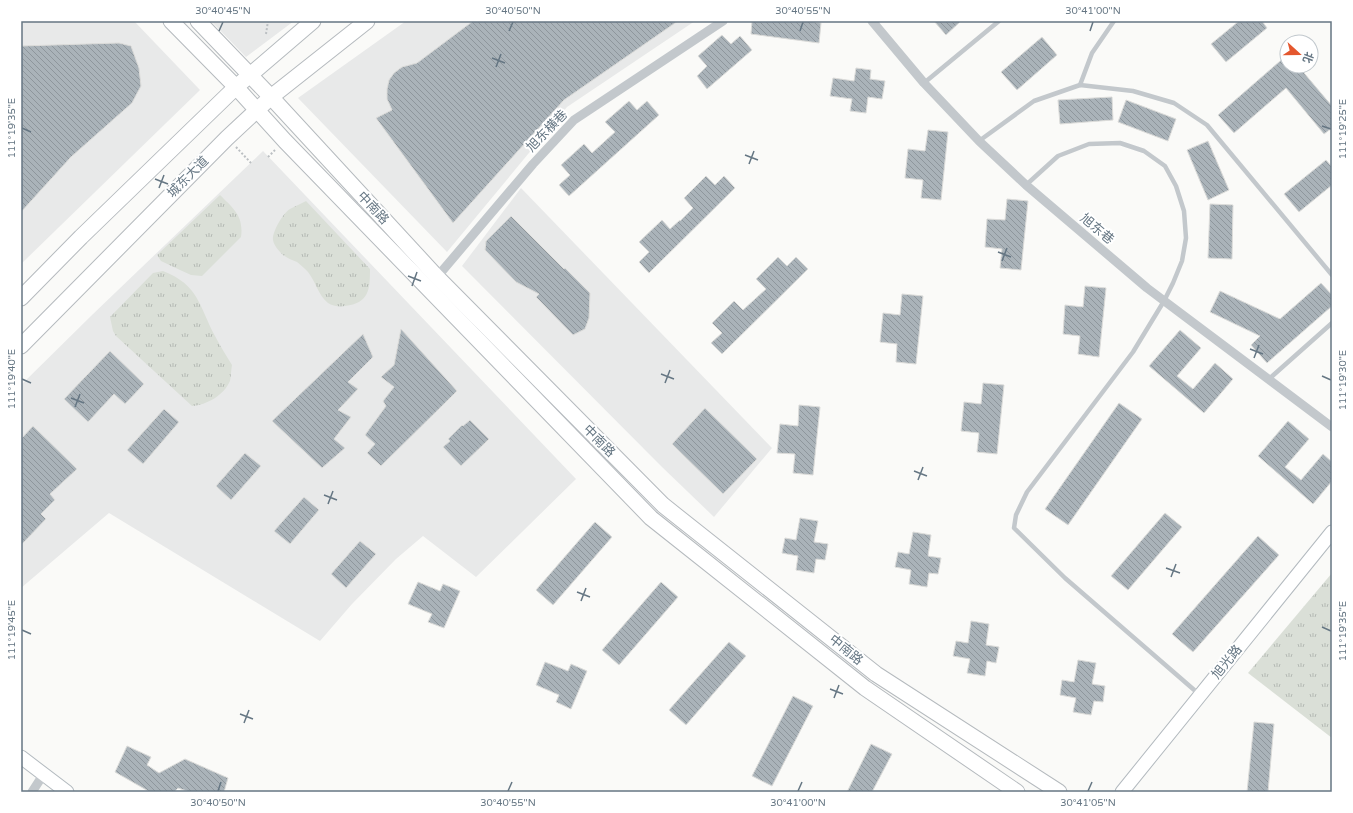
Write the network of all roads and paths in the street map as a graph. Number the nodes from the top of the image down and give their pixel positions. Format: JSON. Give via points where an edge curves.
{"nodes":[{"id":1,"x":171,"y":21,"type":"edge"},
{"id":2,"x":198,"y":21,"type":"edge"},
{"id":3,"x":268,"y":21,"type":"edge"},
{"id":4,"x":313,"y":21,"type":"edge"},
{"id":5,"x":367,"y":21,"type":"edge"},
{"id":6,"x":723,"y":21,"type":"edge"},
{"id":7,"x":872,"y":21,"type":"edge"},
{"id":8,"x":999,"y":21,"type":"edge"},
{"id":9,"x":1114,"y":21,"type":"edge"},
{"id":10,"x":266,"y":34,"type":"dead end"},
{"id":11,"x":250,"y":74,"type":"junction"},
{"id":12,"x":924,"y":83,"type":"junction"},
{"id":13,"x":1080,"y":85,"type":"junction"},
{"id":14,"x":236,"y":87,"type":"junction"},
{"id":15,"x":271,"y":97,"type":"junction"},
{"id":16,"x":257,"y":110,"type":"junction"},
{"id":17,"x":227,"y":138,"type":"junction"},
{"id":18,"x":979,"y":141,"type":"junction"},
{"id":19,"x":252,"y":162,"type":"dead end"},
{"id":20,"x":1026,"y":185,"type":"junction"},
{"id":21,"x":1332,"y":275,"type":"edge"},
{"id":22,"x":437,"y":277,"type":"junction"},
{"id":23,"x":21,"y":298,"type":"edge"},
{"id":24,"x":1164,"y":301,"type":"junction"},
{"id":25,"x":1332,"y":323,"type":"edge"},
{"id":26,"x":21,"y":346,"type":"edge"},
{"id":27,"x":1269,"y":379,"type":"junction"},
{"id":28,"x":1332,"y":427,"type":"edge"},
{"id":29,"x":1332,"y":532,"type":"edge"},
{"id":30,"x":1201,"y":695,"type":"junction"},
{"id":31,"x":21,"y":757,"type":"edge"},
{"id":32,"x":43,"y":775,"type":"junction"},
{"id":33,"x":32,"y":792,"type":"edge"},
{"id":34,"x":67,"y":792,"type":"edge"},
{"id":35,"x":1017,"y":792,"type":"edge"},
{"id":36,"x":1059,"y":792,"type":"edge"},
{"id":37,"x":1122,"y":792,"type":"edge"}],
"edges":[{"from":1,"to":14,"type":"main road","name":"中南路"},
{"from":2,"to":11,"type":"main road","name":"中南路"},
{"from":3,"to":10,"type":"path"},
{"from":4,"to":11,"type":"main road"},
{"from":5,"to":15,"type":"main road","name":"城东大道"},
{"from":6,"to":22,"type":"street","name":"旭东横巷","via":[[574,120]]},
{"from":7,"to":12,"type":"street","name":"旭东巷"},
{"from":8,"to":12,"type":"lane"},
{"from":9,"to":13,"type":"lane","via":[[1092,53]]},
{"from":11,"to":14,"type":"main road"},
{"from":11,"to":15,"type":"main road","name":"中南路"},
{"from":12,"to":18,"type":"street","name":"旭东巷"},
{"from":13,"to":18,"type":"lane","via":[[1034,100]]},
{"from":13,"to":21,"type":"lane","via":[[1147,95],[1174,104],[1207,125]]},
{"from":14,"to":16,"type":"main road","name":"中南路"},
{"from":14,"to":23,"type":"main road"},
{"from":15,"to":16,"type":"main road","name":"城东大道"},
{"from":15,"to":22,"type":"main road","name":"中南路"},
{"from":16,"to":17,"type":"main road","name":"城东大道"},
{"from":16,"to":35,"type":"main road","name":"中南路","via":[[651,518],[865,688]]},
{"from":17,"to":19,"type":"path"},
{"from":17,"to":26,"type":"main road","name":"城东大道"},
{"from":18,"to":20,"type":"street","name":"旭东巷"},
{"from":20,"to":24,"type":"street","name":"旭东巷"},
{"from":20,"to":24,"type":"lane","via":[[1058,156],[1089,144],[1120,143],[1144,150],[1165,166],[1176,186],[1184,211],[1186,238],[1182,261]]},
{"from":22,"to":36,"type":"main road","name":"中南路","via":[[663,505],[876,674]]},
{"from":24,"to":27,"type":"street","name":"旭东巷"},
{"from":24,"to":30,"type":"lane","via":[[1133,352],[1027,492],[1016,515],[1014,528],[1065,578]]},
{"from":25,"to":27,"type":"lane"},
{"from":27,"to":28,"type":"street","name":"旭东巷"},
{"from":29,"to":30,"type":"street","name":"旭光路"},
{"from":30,"to":37,"type":"street","name":"旭光路"},
{"from":31,"to":32,"type":"street"},
{"from":32,"to":33,"type":"street"},
{"from":32,"to":34,"type":"street"}]}
